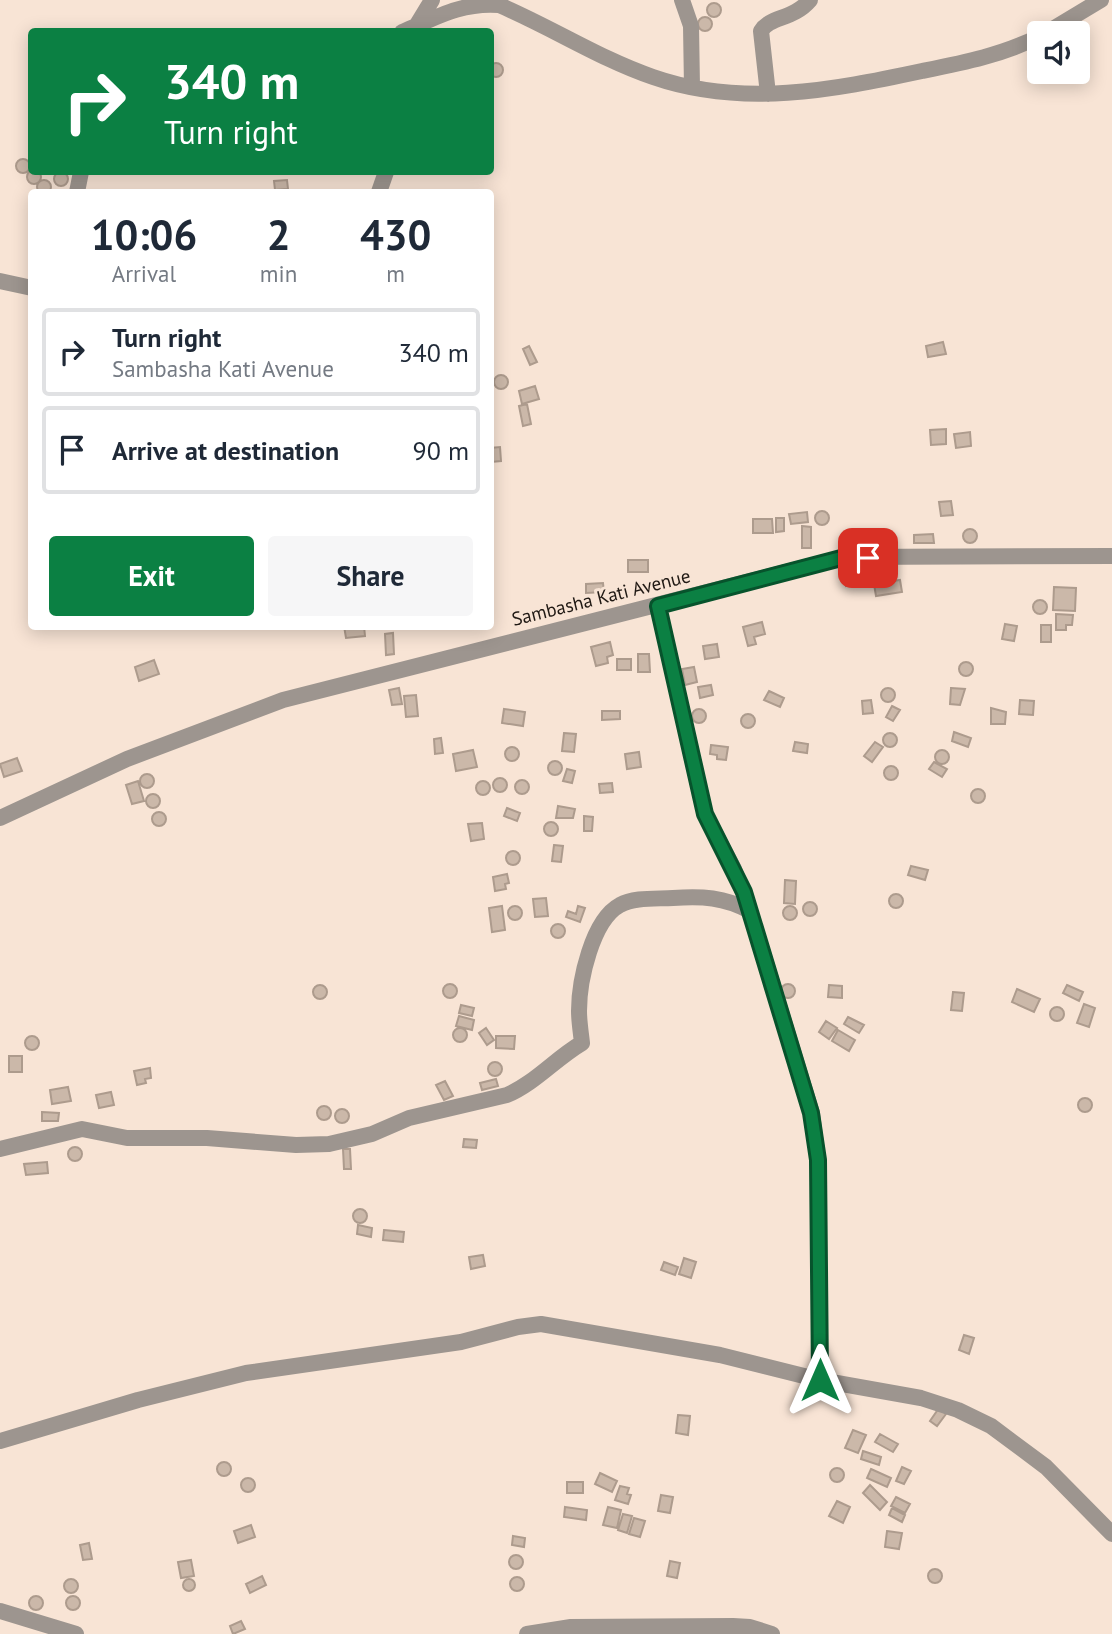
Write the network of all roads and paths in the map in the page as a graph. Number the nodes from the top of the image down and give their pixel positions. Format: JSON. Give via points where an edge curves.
{"nodes":[{"id":1,"x":432,"y":0,"type":"edge"},
{"id":2,"x":681,"y":0,"type":"edge"},
{"id":3,"x":810,"y":0,"type":"edge"},
{"id":4,"x":1101,"y":0,"type":"edge"},
{"id":5,"x":1066,"y":21,"type":"edge"},
{"id":6,"x":411,"y":28,"type":"edge"},
{"id":7,"x":415,"y":28,"type":"edge"},
{"id":8,"x":1027,"y":41,"type":"edge"},
{"id":9,"x":692,"y":87,"type":"junction"},
{"id":10,"x":768,"y":94,"type":"junction"},
{"id":11,"x":0,"y":281,"type":"edge"},
{"id":12,"x":28,"y":287,"type":"edge"},
{"id":13,"x":1112,"y":556,"type":"edge"},
{"id":14,"x":658,"y":606,"type":"junction"},
{"id":15,"x":0,"y":818,"type":"edge"},
{"id":16,"x":750,"y":911,"type":"junction"},
{"id":17,"x":0,"y":1149,"type":"edge"},
{"id":18,"x":820,"y":1380,"type":"junction"},
{"id":19,"x":0,"y":1441,"type":"edge"},
{"id":20,"x":1112,"y":1534,"type":"edge"},
{"id":21,"x":0,"y":1611,"type":"edge"},
{"id":22,"x":76,"y":1634,"type":"edge"},
{"id":23,"x":527,"y":1634,"type":"edge"},
{"id":24,"x":772,"y":1634,"type":"edge"}],
"edges":[{"from":1,"to":6,"type":"street"},
{"from":2,"to":9,"type":"street","via":[[691,26]]},
{"from":3,"to":10,"type":"street","via":[[793,16],[765,24],[761,31]]},
{"from":4,"to":5,"type":"street"},
{"from":7,"to":9,"type":"street","via":[[477,4],[499,5],[622,66]]},
{"from":8,"to":10,"type":"street","via":[[942,67],[830,89]]},
{"from":9,"to":10,"type":"street"},
{"from":11,"to":12,"type":"street"},
{"from":13,"to":14,"type":"street","name":"Sambasha Kati Avenue","via":[[845,557]]},
{"from":14,"to":15,"type":"street","name":"Sambasha Kati Avenue","via":[[248,711],[127,759]]},
{"from":14,"to":16,"type":"street","via":[[705,814]]},
{"from":16,"to":17,"type":"street","via":[[733,902],[695,896],[639,900],[622,904],[607,915],[598,928],[582,981],[582,1043],[507,1095],[409,1118],[353,1140],[329,1144],[127,1138],[82,1129]]},
{"from":16,"to":18,"type":"street","via":[[801,1076],[817,1149]]},
{"from":18,"to":19,"type":"street","via":[[720,1355],[541,1324],[461,1342],[246,1373]]},
{"from":18,"to":20,"type":"street","via":[[921,1398],[991,1426],[1054,1474]]},
{"from":21,"to":22,"type":"street"},
{"from":23,"to":24,"type":"street","via":[[571,1627],[733,1626]]}]}
